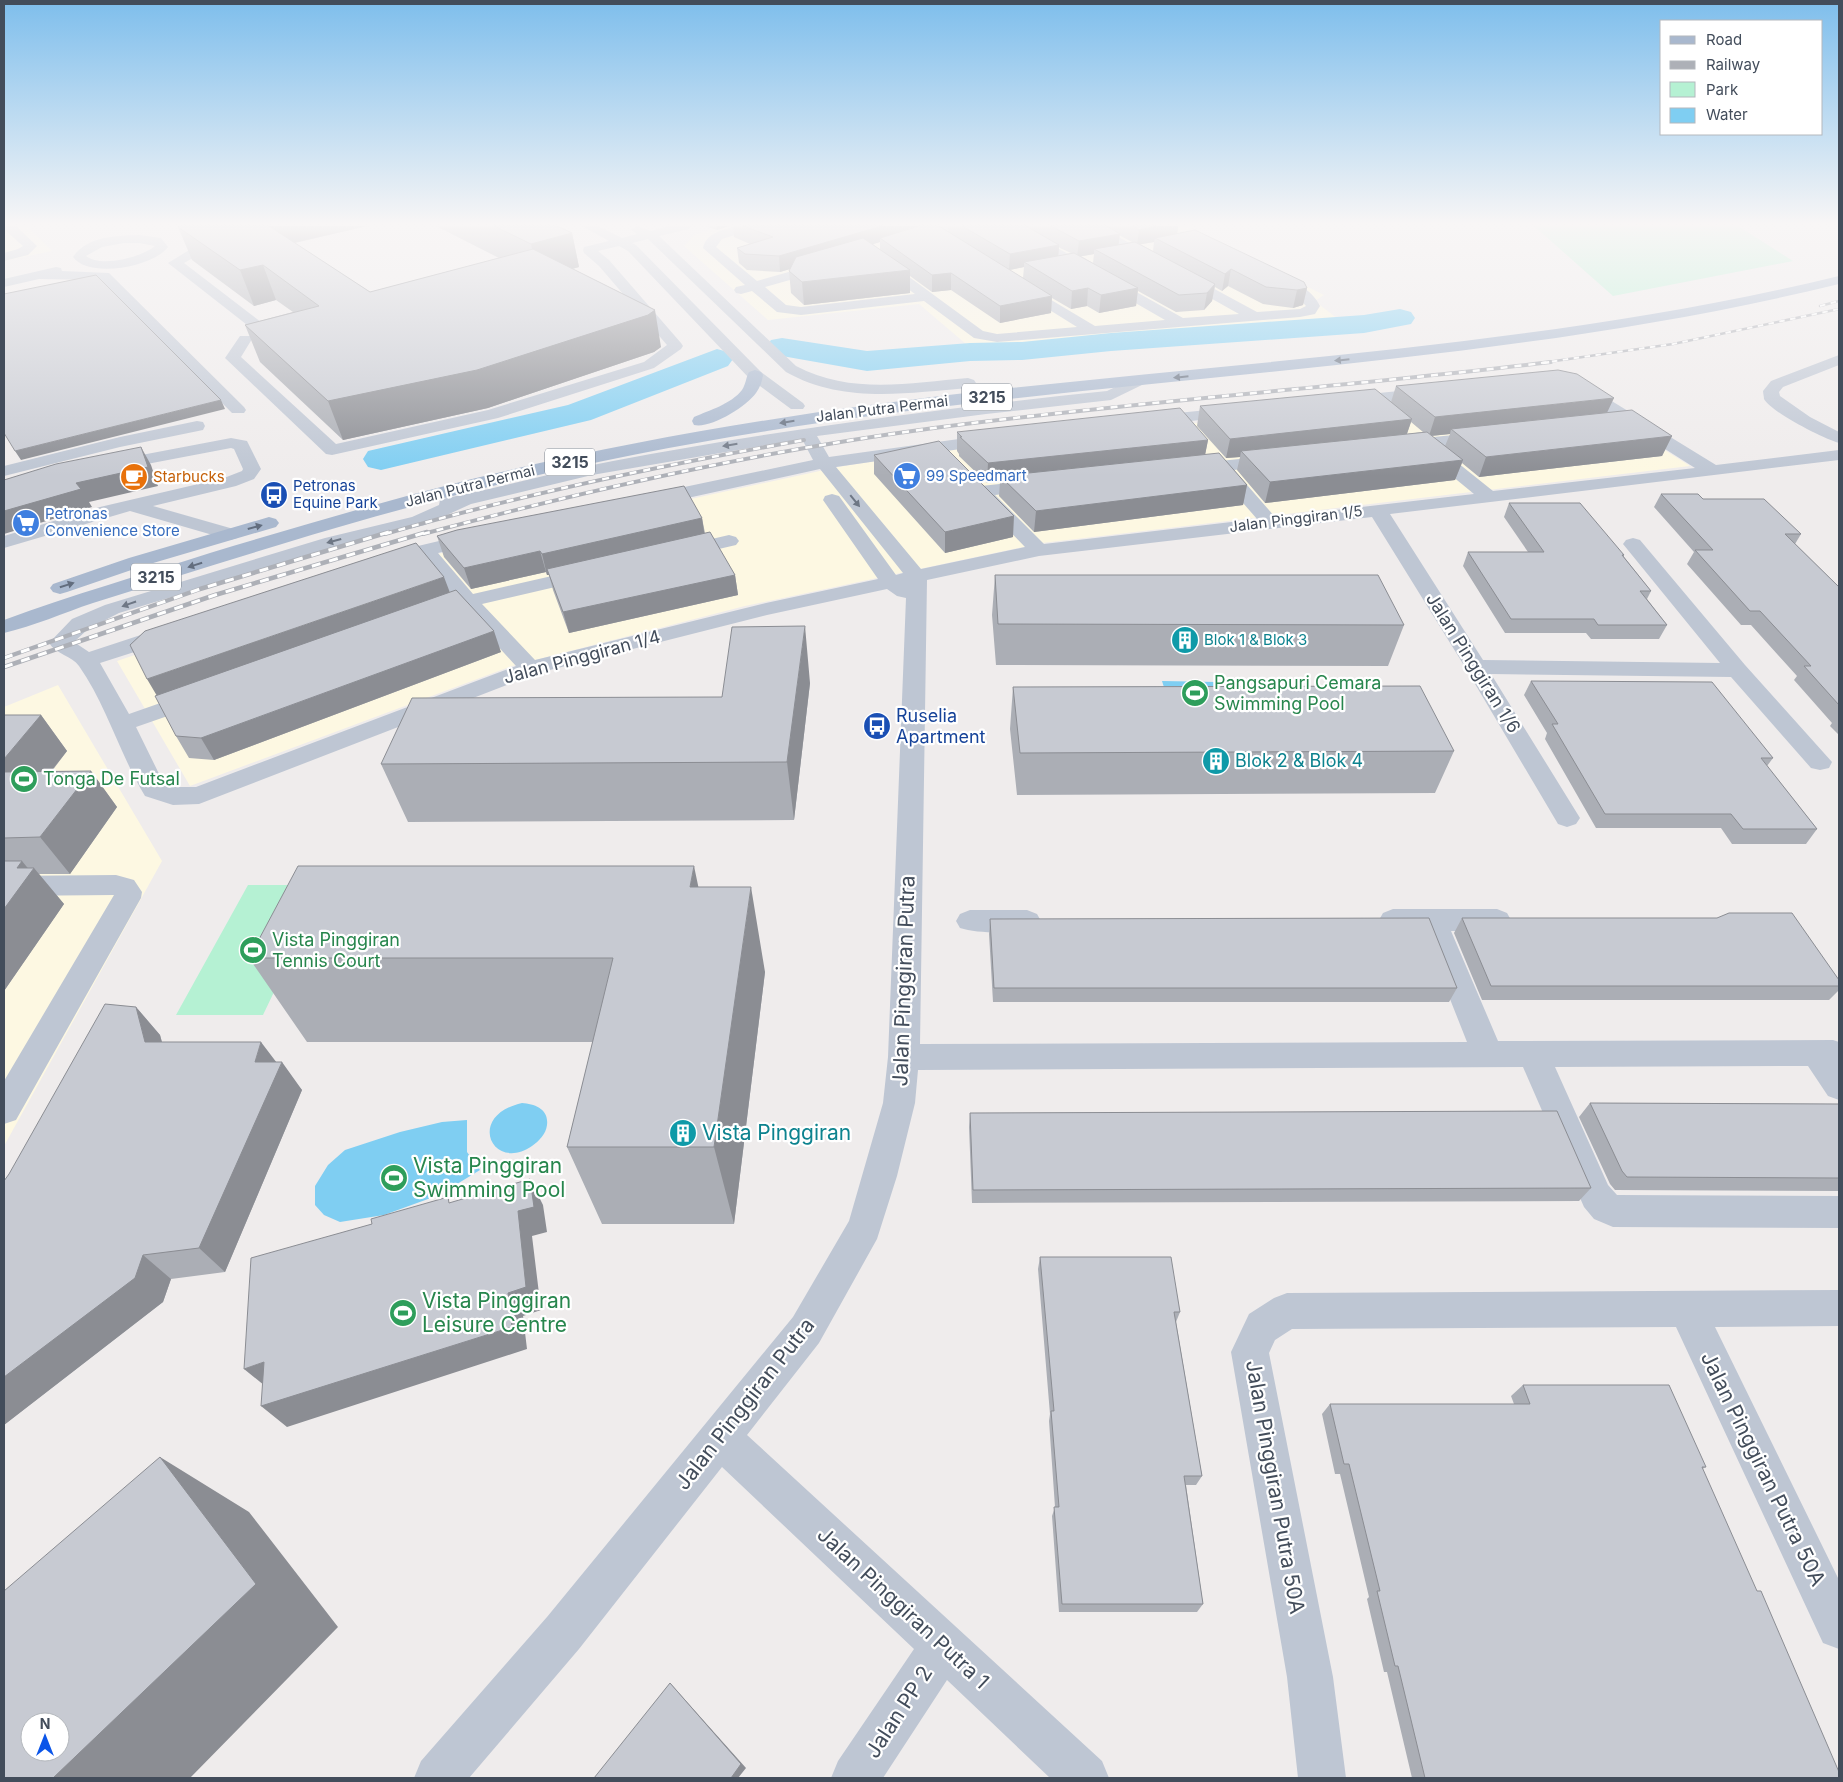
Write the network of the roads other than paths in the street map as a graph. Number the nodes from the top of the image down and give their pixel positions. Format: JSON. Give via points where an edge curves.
{"nodes":[{"id":1,"x":137,"y":309,"type":"edge"},
{"id":2,"x":234,"y":309,"type":"edge"},
{"id":3,"x":644,"y":309,"type":"edge"},
{"id":4,"x":691,"y":309,"type":"edge"},
{"id":5,"x":729,"y":309,"type":"edge"},
{"id":6,"x":783,"y":309,"type":"edge"},
{"id":7,"x":808,"y":309,"type":"edge"},
{"id":8,"x":944,"y":309,"type":"edge"},
{"id":9,"x":1062,"y":309,"type":"edge"},
{"id":10,"x":1156,"y":309,"type":"edge"},
{"id":11,"x":1241,"y":309,"type":"edge"},
{"id":12,"x":1311,"y":309,"type":"edge"},
{"id":13,"x":1653,"y":309,"type":"edge"},
{"id":14,"x":1710,"y":309,"type":"edge"},
{"id":15,"x":1255,"y":317,"type":"junction"},
{"id":16,"x":1181,"y":323,"type":"junction"},
{"id":17,"x":1092,"y":330,"type":"junction"},
{"id":18,"x":1839,"y":360,"type":"edge"},
{"id":19,"x":1088,"y":372,"type":"dead end"},
{"id":20,"x":755,"y":375,"type":"junction"},
{"id":21,"x":1565,"y":380,"type":"edge"},
{"id":22,"x":1138,"y":381,"type":"junction"},
{"id":23,"x":973,"y":382,"type":"joint"},
{"id":24,"x":1448,"y":391,"type":"edge"},
{"id":25,"x":1370,"y":398,"type":"junction"},
{"id":26,"x":1331,"y":402,"type":"edge"},
{"id":27,"x":797,"y":406,"type":"junction"},
{"id":28,"x":1255,"y":410,"type":"edge"},
{"id":29,"x":1385,"y":411,"type":"edge"},
{"id":30,"x":836,"y":414,"type":"junction"},
{"id":31,"x":1179,"y":418,"type":"junction"},
{"id":32,"x":700,"y":421,"type":"junction"},
{"id":33,"x":1634,"y":421,"type":"junction"},
{"id":34,"x":1131,"y":424,"type":"edge"},
{"id":35,"x":1605,"y":424,"type":"edge"},
{"id":36,"x":1407,"y":430,"type":"edge"},
{"id":37,"x":1191,"y":432,"type":"edge"},
{"id":38,"x":807,"y":433,"type":"junction"},
{"id":39,"x":1499,"y":435,"type":"edge"},
{"id":40,"x":220,"y":437,"type":"junction"},
{"id":41,"x":778,"y":437,"type":"junction"},
{"id":42,"x":1014,"y":437,"type":"edge"},
{"id":43,"x":1839,"y":438,"type":"edge"},
{"id":44,"x":1422,"y":443,"type":"junction"},
{"id":45,"x":1384,"y":448,"type":"edge"},
{"id":46,"x":1209,"y":452,"type":"edge"},
{"id":47,"x":1839,"y":455,"type":"edge"},
{"id":48,"x":1288,"y":458,"type":"edge"},
{"id":49,"x":816,"y":465,"type":"junction"},
{"id":50,"x":1221,"y":466,"type":"junction"},
{"id":51,"x":5,"y":469,"type":"edge"},
{"id":52,"x":92,"y":470,"type":"edge"},
{"id":53,"x":1173,"y":471,"type":"edge"},
{"id":54,"x":1713,"y":471,"type":"junction"},
{"id":55,"x":168,"y":475,"type":"junction"},
{"id":56,"x":1058,"y":483,"type":"edge"},
{"id":57,"x":1488,"y":496,"type":"junction"},
{"id":58,"x":464,"y":500,"type":"junction"},
{"id":59,"x":637,"y":503,"type":"edge"},
{"id":60,"x":131,"y":505,"type":"junction"},
{"id":61,"x":1377,"y":510,"type":"junction"},
{"id":62,"x":1270,"y":522,"type":"junction"},
{"id":63,"x":308,"y":529,"type":"junction"},
{"id":64,"x":230,"y":534,"type":"junction"},
{"id":65,"x":492,"y":535,"type":"edge"},
{"id":66,"x":729,"y":541,"type":"dead end"},
{"id":67,"x":4,"y":542,"type":"edge"},
{"id":68,"x":1633,"y":544,"type":"dead end"},
{"id":69,"x":425,"y":550,"type":"junction"},
{"id":70,"x":1039,"y":550,"type":"junction"},
{"id":71,"x":661,"y":556,"type":"edge"},
{"id":72,"x":368,"y":568,"type":"edge"},
{"id":73,"x":603,"y":570,"type":"edge"},
{"id":74,"x":917,"y":577,"type":"junction"},
{"id":75,"x":892,"y":582,"type":"junction"},
{"id":76,"x":44,"y":593,"type":"dead end"},
{"id":77,"x":468,"y":601,"type":"junction"},
{"id":78,"x":916,"y":603,"type":"junction"},
{"id":79,"x":412,"y":621,"type":"edge"},
{"id":80,"x":4,"y":627,"type":"edge"},
{"id":81,"x":181,"y":630,"type":"edge"},
{"id":82,"x":88,"y":660,"type":"junction"},
{"id":83,"x":1476,"y":667,"type":"junction"},
{"id":84,"x":530,"y":668,"type":"junction"},
{"id":85,"x":1737,"y":670,"type":"junction"},
{"id":86,"x":216,"y":691,"type":"edge"},
{"id":87,"x":123,"y":724,"type":"junction"},
{"id":88,"x":1820,"y":762,"type":"dead end"},
{"id":89,"x":1568,"y":818,"type":"dead end"},
{"id":90,"x":4,"y":886,"type":"edge"},
{"id":91,"x":1432,"y":919,"type":"junction"},
{"id":92,"x":1363,"y":920,"type":"edge"},
{"id":93,"x":1520,"y":920,"type":"edge"},
{"id":94,"x":970,"y":921,"type":"dead end"},
{"id":95,"x":1048,"y":921,"type":"edge"},
{"id":96,"x":1488,"y":1054,"type":"junction"},
{"id":97,"x":1533,"y":1054,"type":"junction"},
{"id":98,"x":904,"y":1057,"type":"junction"},
{"id":99,"x":1839,"y":1086,"type":"edge"},
{"id":100,"x":4,"y":1110,"type":"edge"},
{"id":101,"x":1839,"y":1212,"type":"edge"},
{"id":102,"x":1839,"y":1308,"type":"edge"},
{"id":103,"x":1687,"y":1310,"type":"junction"},
{"id":104,"x":720,"y":1437,"type":"junction"},
{"id":105,"x":1839,"y":1627,"type":"edge"},
{"id":106,"x":943,"y":1645,"type":"junction"},
{"id":107,"x":438,"y":1778,"type":"edge"},
{"id":108,"x":855,"y":1778,"type":"edge"},
{"id":109,"x":1085,"y":1778,"type":"edge"},
{"id":110,"x":1322,"y":1778,"type":"edge"}],
"edges":[{"from":1,"to":40,"type":"street","via":[[195,367]]},
{"from":2,"to":3,"type":"street","via":[[255,326],[233,358],[332,450],[492,414],[649,366],[676,346]]},
{"from":4,"to":20,"type":"street"},
{"from":5,"to":23,"type":"street","via":[[791,369],[813,381],[843,388],[873,389]]},
{"from":6,"to":7,"type":"street"},
{"from":8,"to":17,"type":"street","via":[[979,335],[997,338]]},
{"from":9,"to":17,"type":"street"},
{"from":10,"to":16,"type":"street"},
{"from":11,"to":15,"type":"street"},
{"from":12,"to":15,"type":"street"},
{"from":13,"to":19,"type":"main road","via":[[1436,340]]},
{"from":14,"to":22,"type":"main road","name":"Jalan Putra Permai","number":"3215","one_way":true,"via":[[1460,348]]},
{"from":15,"to":16,"type":"street"},
{"from":16,"to":17,"type":"street"},
{"from":18,"to":43,"type":"street","via":[[1777,384],[1771,391],[1772,398],[1791,413]]},
{"from":20,"to":27,"type":"street"},
{"from":20,"to":32,"type":"main road","via":[[755,382],[747,394]]},
{"from":21,"to":33,"type":"street"},
{"from":22,"to":30,"type":"main road","name":"Jalan Putra Permai","number":"3215"},
{"from":22,"to":38,"type":"street","via":[[1111,394]]},
{"from":23,"to":27,"type":"main road","name":"Jalan Putra Permai","number":"3215"},
{"from":24,"to":25,"type":"street"},
{"from":25,"to":26,"type":"street"},
{"from":25,"to":29,"type":"street"},
{"from":27,"to":30,"type":"main road","via":[[813,412]]},
{"from":27,"to":32,"type":"main road","name":"Jalan Putra Permai","number":"3215"},
{"from":28,"to":31,"type":"street"},
{"from":30,"to":63,"type":"main road","name":"Jalan Putra Permai","number":"3215","one_way":true,"via":[[596,457]]},
{"from":31,"to":34,"type":"street"},
{"from":31,"to":37,"type":"street"},
{"from":64,"to":32,"type":"main road","name":"Jalan Putra Permai","number":"3215","one_way":true,"via":[[516,457]]},
{"from":33,"to":35,"type":"street"},
{"from":33,"to":54,"type":"street"},
{"from":36,"to":44,"type":"street"},
{"from":38,"to":41,"type":"street"},
{"from":38,"to":49,"type":"street"},
{"from":39,"to":44,"type":"street"},
{"from":40,"to":51,"type":"street","via":[[120,442]]},
{"from":40,"to":55,"type":"street"},
{"from":40,"to":55,"type":"street"},
{"from":41,"to":49,"type":"street"},
{"from":41,"to":58,"type":"street","one_way":true,"via":[[610,466]]},
{"from":42,"to":49,"type":"street","via":[[943,452]]},
{"from":44,"to":45,"type":"street"},
{"from":44,"to":57,"type":"street"},
{"from":46,"to":50,"type":"street"},
{"from":47,"to":54,"type":"street","name":"Jalan Pinggiran 1/5"},
{"from":48,"to":50,"type":"street"},
{"from":49,"to":59,"type":"street"},
{"from":49,"to":74,"type":"street","one_way":true},
{"from":49,"to":75,"type":"street"},
{"from":50,"to":53,"type":"street"},
{"from":50,"to":62,"type":"street"},
{"from":52,"to":55,"type":"street"},
{"from":54,"to":57,"type":"street","name":"Jalan Pinggiran 1/5"},
{"from":55,"to":60,"type":"street"},
{"from":56,"to":70,"type":"street","via":[[975,484]]},
{"from":57,"to":61,"type":"street","name":"Jalan Pinggiran 1/5"},
{"from":58,"to":63,"type":"street"},
{"from":58,"to":82,"type":"street","one_way":true,"via":[[418,521],[332,542],[112,609],[80,624],[60,643]]},
{"from":60,"to":64,"type":"street"},
{"from":60,"to":67,"type":"street"},
{"from":61,"to":62,"type":"street","name":"Jalan Pinggiran 1/5"},
{"from":61,"to":83,"type":"street","name":"Jalan Pinggiran 1/6"},
{"from":62,"to":70,"type":"street","name":"Jalan Pinggiran 1/5"},
{"from":63,"to":80,"type":"main road","name":"Jalan Putra Permai","number":"3215","one_way":true},
{"from":76,"to":64,"type":"main road","name":"Jalan Putra Permai","number":"3215","one_way":true},
{"from":65,"to":69,"type":"street"},
{"from":66,"to":71,"type":"street"},
{"from":68,"to":85,"type":"street"},
{"from":69,"to":72,"type":"street"},
{"from":69,"to":77,"type":"street"},
{"from":70,"to":74,"type":"street","name":"Jalan Pinggiran 1/5"},
{"from":73,"to":77,"type":"street"},
{"from":74,"to":75,"type":"street","name":"Jalan Pinggiran 1/4"},
{"from":74,"to":78,"type":"street","name":"Jalan Pinggiran Putra"},
{"from":75,"to":78,"type":"street"},
{"from":75,"to":84,"type":"street","name":"Jalan Pinggiran 1/4","via":[[766,609]]},
{"from":77,"to":79,"type":"street"},
{"from":77,"to":84,"type":"street"},
{"from":78,"to":98,"type":"street","name":"Jalan Pinggiran Putra"},
{"from":81,"to":82,"type":"street"},
{"from":82,"to":87,"type":"street","name":"Jalan Pinggiran 1/4"},
{"from":83,"to":85,"type":"street"},
{"from":83,"to":89,"type":"street","name":"Jalan Pinggiran 1/6"},
{"from":84,"to":87,"type":"street","name":"Jalan Pinggiran 1/4","via":[[198,795],[173,796],[154,790]]},
{"from":85,"to":88,"type":"street"},
{"from":86,"to":87,"type":"street"},
{"from":90,"to":100,"type":"street","via":[[116,885],[128,892]]},
{"from":91,"to":92,"type":"street"},
{"from":91,"to":93,"type":"street"},
{"from":91,"to":96,"type":"street"},
{"from":94,"to":95,"type":"street"},
{"from":96,"to":97,"type":"street"},
{"from":96,"to":98,"type":"street"},
{"from":97,"to":99,"type":"street","via":[[1825,1053]]},
{"from":97,"to":101,"type":"street","via":[[1596,1196],[1606,1208],[1613,1211]]},
{"from":98,"to":104,"type":"street","name":"Jalan Pinggiran Putra","via":[[899,1103],[865,1227],[806,1330]]},
{"from":102,"to":103,"type":"street","name":"Jalan Pinggiran Putra 50A"},
{"from":103,"to":105,"type":"street","name":"Jalan Pinggiran Putra 50A"},
{"from":103,"to":110,"type":"street","name":"Jalan Pinggiran Putra 50A","via":[[1287,1311],[1262,1327],[1250,1352],[1310,1677]]},
{"from":104,"to":106,"type":"street","name":"Jalan Pinggiran Putra 1"},
{"from":104,"to":107,"type":"street","name":"Jalan Pinggiran Putra","via":[[563,1633]]},
{"from":106,"to":108,"type":"street","name":"Jalan PP 2"},
{"from":106,"to":109,"type":"street","name":"Jalan Pinggiran Putra 1"}]}
